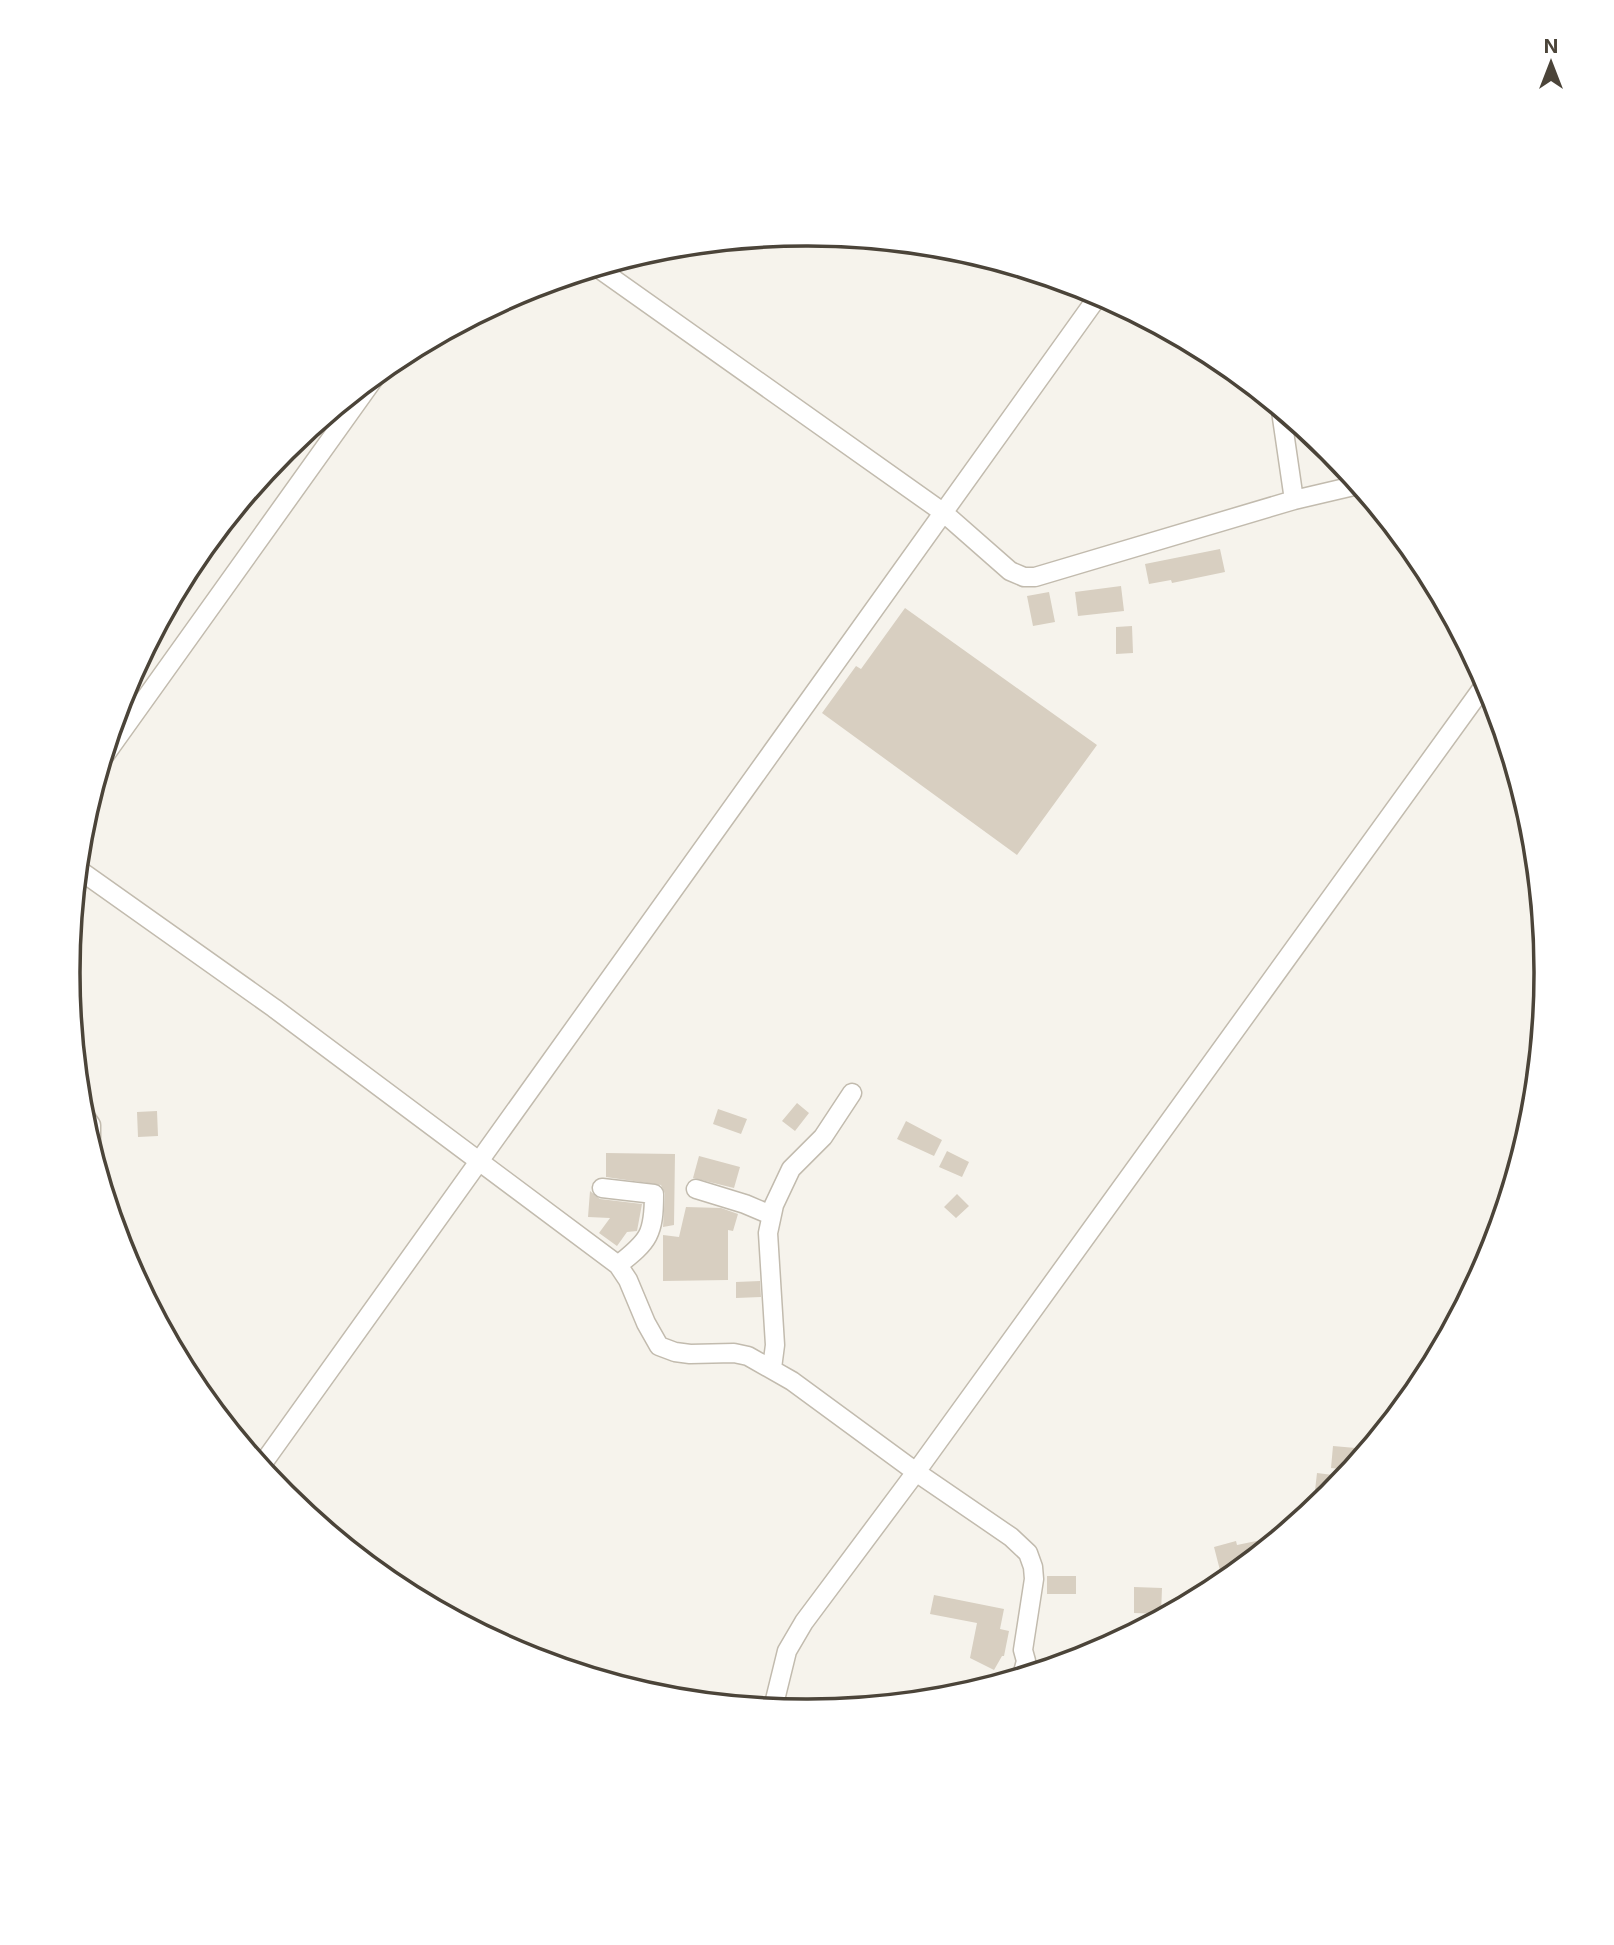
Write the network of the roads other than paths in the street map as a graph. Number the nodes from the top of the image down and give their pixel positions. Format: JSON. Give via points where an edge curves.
{"nodes":[{"id":1,"x":607,"y":275,"type":"edge"},
{"id":2,"x":1092,"y":304,"type":"edge"},
{"id":3,"x":357,"y":403,"type":"edge"},
{"id":4,"x":1283,"y":423,"type":"edge"},
{"id":5,"x":1348,"y":487,"type":"edge"},
{"id":6,"x":1294,"y":500,"type":"junction"},
{"id":7,"x":944,"y":513,"type":"junction"},
{"id":8,"x":1478,"y":694,"type":"edge"},
{"id":9,"x":122,"y":731,"type":"edge"},
{"id":10,"x":87,"y":876,"type":"edge"},
{"id":11,"x":852,"y":1093,"type":"dead end"},
{"id":12,"x":479,"y":1158,"type":"junction"},
{"id":13,"x":602,"y":1188,"type":"dead end"},
{"id":14,"x":696,"y":1189,"type":"dead end"},
{"id":15,"x":771,"y":1215,"type":"junction"},
{"id":16,"x":618,"y":1265,"type":"junction"},
{"id":17,"x":772,"y":1368,"type":"junction"},
{"id":18,"x":266,"y":1458,"type":"edge"},
{"id":19,"x":916,"y":1472,"type":"junction"},
{"id":20,"x":1027,"y":1664,"type":"edge"},
{"id":21,"x":775,"y":1698,"type":"edge"}],
"edges":[{"from":1,"to":7,"type":"street"},
{"from":2,"to":7,"type":"street"},
{"from":3,"to":9,"type":"street"},
{"from":4,"to":6,"type":"street"},
{"from":5,"to":6,"type":"street"},
{"from":6,"to":7,"type":"street","via":[[1035,577],[1010,571]]},
{"from":7,"to":12,"type":"street"},
{"from":8,"to":19,"type":"street"},
{"from":10,"to":12,"type":"street"},
{"from":11,"to":15,"type":"street","via":[[823,1136],[792,1169]]},
{"from":12,"to":16,"type":"street"},
{"from":12,"to":18,"type":"street"},
{"from":13,"to":16,"type":"street","via":[[654,1194],[647,1240]]},
{"from":14,"to":15,"type":"street"},
{"from":15,"to":17,"type":"street"},
{"from":16,"to":17,"type":"street","via":[[659,1346],[690,1354],[734,1353]]},
{"from":17,"to":19,"type":"street"},
{"from":19,"to":20,"type":"street","via":[[1028,1553],[1034,1579],[1023,1650]]},
{"from":19,"to":21,"type":"street","via":[[794,1636]]}]}
